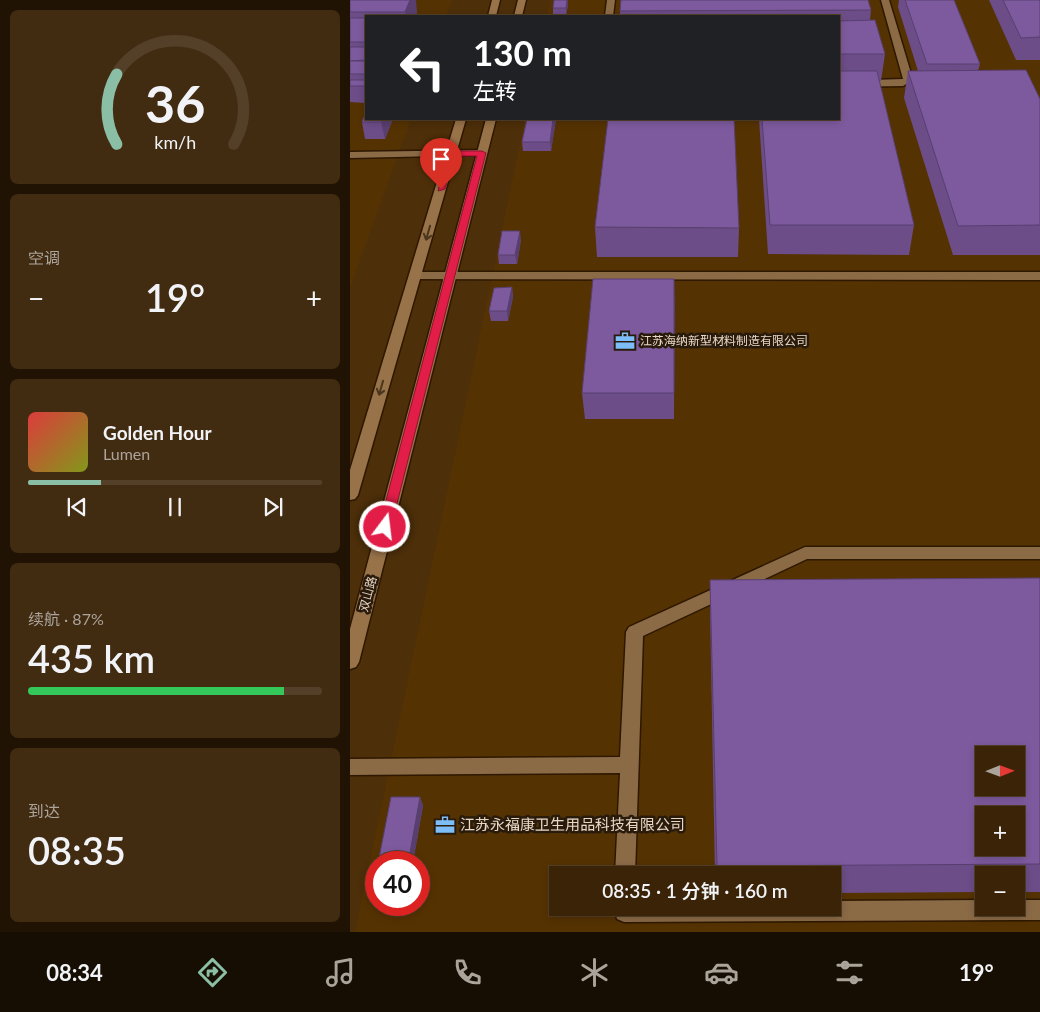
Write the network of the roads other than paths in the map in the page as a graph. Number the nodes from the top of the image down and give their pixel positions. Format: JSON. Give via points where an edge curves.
{"nodes":[{"id":1,"x":496,"y":0,"type":"edge"},
{"id":2,"x":522,"y":0,"type":"edge"},
{"id":3,"x":611,"y":0,"type":"edge"},
{"id":4,"x":885,"y":0,"type":"edge"},
{"id":5,"x":492,"y":15,"type":"edge"},
{"id":6,"x":518,"y":15,"type":"edge"},
{"id":7,"x":609,"y":15,"type":"edge"},
{"id":8,"x":840,"y":84,"type":"edge"},
{"id":9,"x":461,"y":120,"type":"edge"},
{"id":10,"x":491,"y":120,"type":"edge"},
{"id":11,"x":482,"y":153,"type":"junction"},
{"id":12,"x":451,"y":154,"type":"junction"},
{"id":13,"x":350,"y":155,"type":"edge"},
{"id":14,"x":415,"y":276,"type":"junction"},
{"id":15,"x":450,"y":276,"type":"junction"},
{"id":16,"x":1040,"y":276,"type":"edge"},
{"id":17,"x":350,"y":495,"type":"edge"},
{"id":18,"x":1040,"y":553,"type":"edge"},
{"id":19,"x":350,"y":662,"type":"edge"},
{"id":20,"x":630,"y":765,"type":"junction"},
{"id":21,"x":350,"y":767,"type":"edge"},
{"id":22,"x":625,"y":866,"type":"edge"},
{"id":23,"x":1040,"y":910,"type":"edge"},
{"id":24,"x":841,"y":911,"type":"edge"}],
"edges":[{"from":1,"to":5,"type":"street"},
{"from":2,"to":6,"type":"street"},
{"from":3,"to":7,"type":"lane"},
{"from":4,"to":8,"type":"lane","via":[[908,80],[902,83]]},
{"from":9,"to":12,"type":"street"},
{"from":10,"to":11,"type":"street","name":"双山路"},
{"from":11,"to":12,"type":"lane"},
{"from":11,"to":15,"type":"street","name":"双山路"},
{"from":12,"to":13,"type":"lane"},
{"from":12,"to":14,"type":"street","one_way":true},
{"from":14,"to":15,"type":"lane"},
{"from":14,"to":17,"type":"street","one_way":true},
{"from":15,"to":16,"type":"lane"},
{"from":15,"to":19,"type":"street","name":"双山路"},
{"from":18,"to":20,"type":"lane","via":[[805,553],[635,632]]},
{"from":20,"to":21,"type":"lane"},
{"from":20,"to":22,"type":"lane"},
{"from":23,"to":24,"type":"lane"}]}
